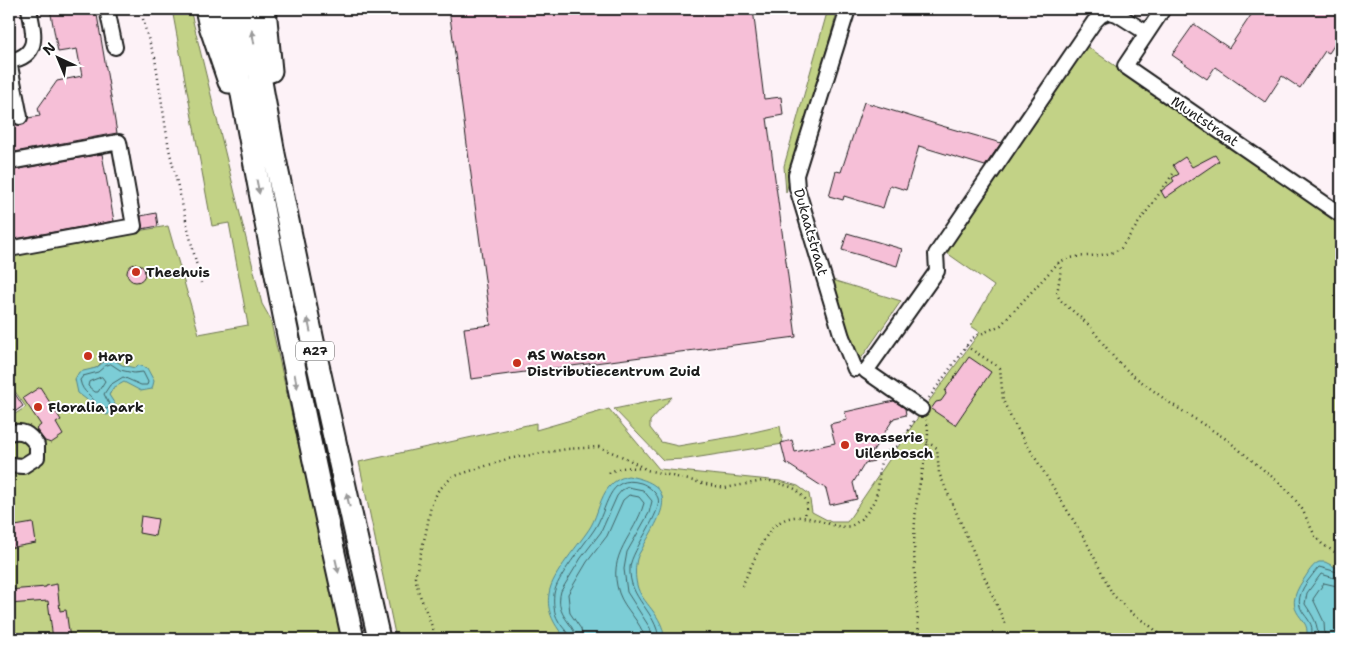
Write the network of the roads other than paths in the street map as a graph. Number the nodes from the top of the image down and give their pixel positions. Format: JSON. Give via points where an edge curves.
{"nodes":[{"id":1,"x":30,"y":9,"type":"edge"},
{"id":2,"x":108,"y":9,"type":"edge"},
{"id":3,"x":206,"y":9,"type":"edge"},
{"id":4,"x":227,"y":9,"type":"edge"},
{"id":5,"x":248,"y":9,"type":"edge"},
{"id":6,"x":265,"y":9,"type":"edge"},
{"id":7,"x":848,"y":9,"type":"edge"},
{"id":8,"x":1163,"y":9,"type":"edge"},
{"id":9,"x":1147,"y":33,"type":"junction"},
{"id":10,"x":115,"y":47,"type":"dead end"},
{"id":11,"x":9,"y":61,"type":"edge"},
{"id":12,"x":20,"y":117,"type":"dead end"},
{"id":13,"x":249,"y":139,"type":"junction"},
{"id":14,"x":274,"y":154,"type":"junction"},
{"id":15,"x":9,"y":162,"type":"edge"},
{"id":16,"x":1341,"y":215,"type":"edge"},
{"id":17,"x":9,"y":249,"type":"edge"},
{"id":18,"x":855,"y":369,"type":"dead end"},
{"id":19,"x":921,"y":409,"type":"road end"},
{"id":20,"x":9,"y":433,"type":"edge"},
{"id":21,"x":9,"y":465,"type":"edge"},
{"id":22,"x":353,"y":639,"type":"edge"},
{"id":23,"x":379,"y":639,"type":"edge"}],
"edges":[{"from":1,"to":11,"type":"street","via":[[34,43],[30,51],[18,60]]},
{"from":2,"to":10,"type":"street"},
{"from":3,"to":13,"type":"highway","number":"A27"},
{"from":4,"to":13,"type":"highway","number":"A27"},
{"from":14,"to":5,"type":"highway","number":"A27","one_way":true},
{"from":6,"to":14,"type":"highway","number":"A27","via":[[270,47]]},
{"from":7,"to":18,"type":"street","name":"Dukaatstraat","via":[[796,175],[796,188]]},
{"from":8,"to":9,"type":"street","name":"Muntstraat"},
{"from":9,"to":16,"type":"street","name":"Muntstraat","via":[[1125,66]]},
{"from":9,"to":19,"type":"street","via":[[1114,13],[1101,14],[936,254],[937,271],[866,371]]},
{"from":11,"to":12,"type":"street"},
{"from":13,"to":22,"type":"highway","number":"A27","one_way":true,"via":[[309,441]]},
{"from":23,"to":14,"type":"highway","number":"A27","one_way":true},
{"from":15,"to":17,"type":"street","via":[[119,142],[134,226]]},
{"from":20,"to":21,"type":"street","via":[[29,434],[38,445],[37,457],[23,466]]}]}
